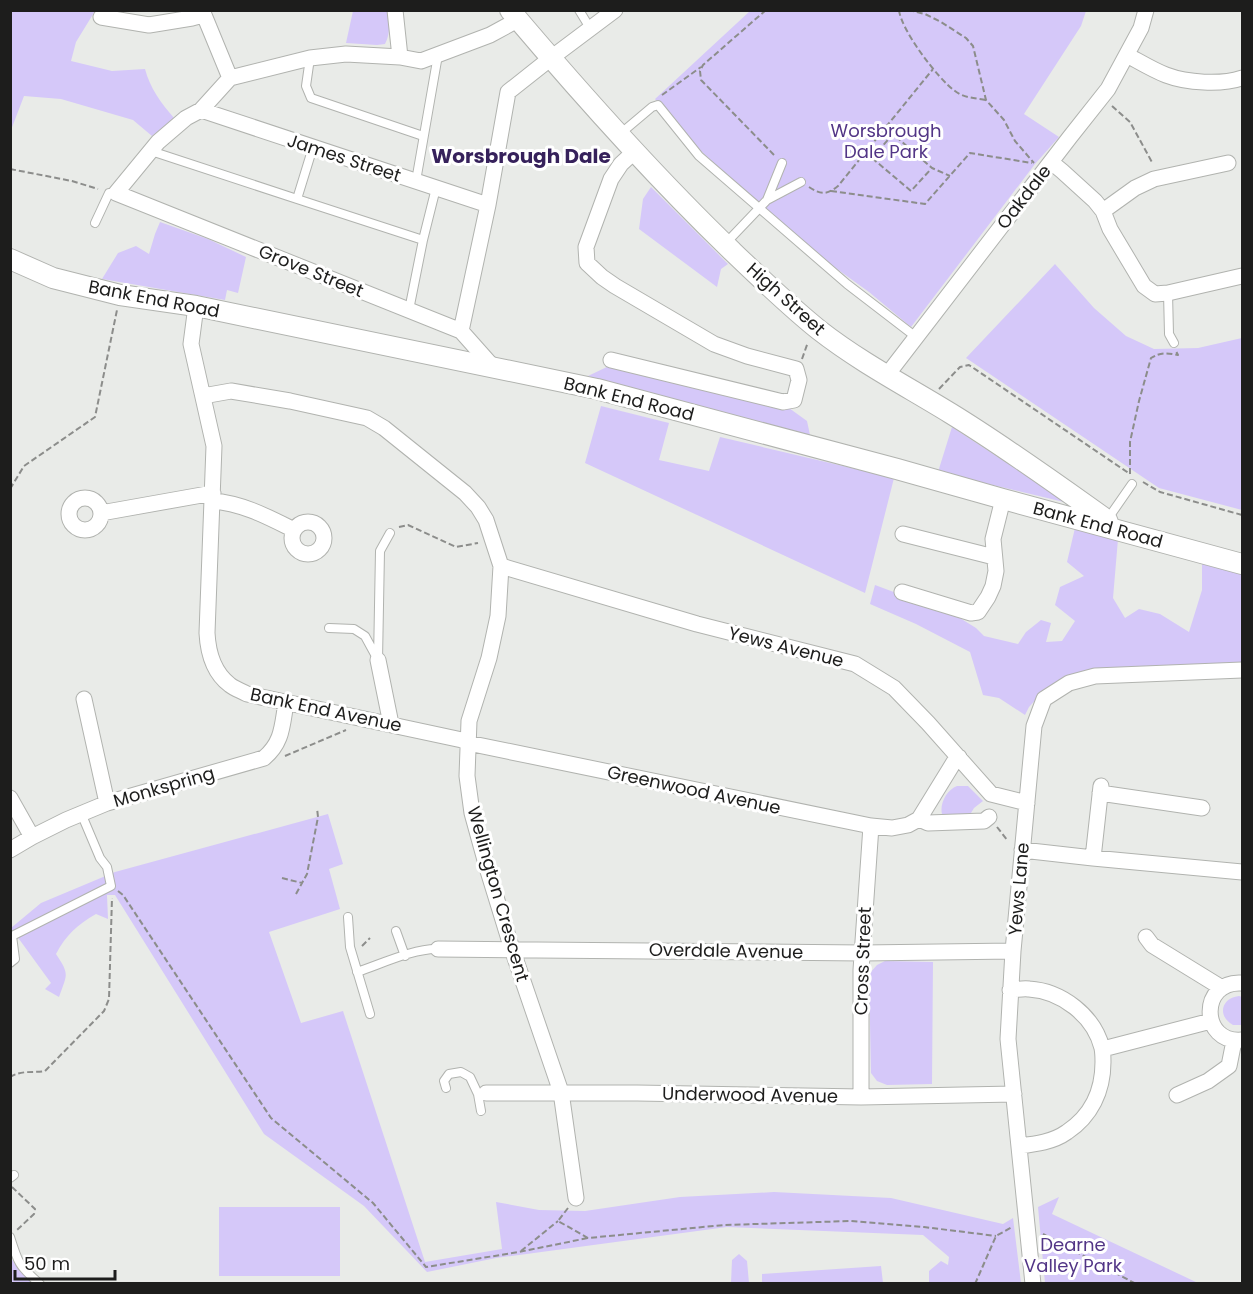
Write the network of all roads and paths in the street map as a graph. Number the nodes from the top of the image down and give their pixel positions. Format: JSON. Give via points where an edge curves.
{"nodes":[{"id":1,"x":395,"y":10,"type":"edge"},
{"id":2,"x":579,"y":10,"type":"edge"},
{"id":3,"x":615,"y":10,"type":"edge"},
{"id":4,"x":766,"y":10,"type":"edge"},
{"id":5,"x":898,"y":10,"type":"edge"},
{"id":6,"x":908,"y":10,"type":"edge"},
{"id":7,"x":1146,"y":10,"type":"edge"},
{"id":8,"x":202,"y":13,"type":"edge"},
{"id":9,"x":514,"y":14,"type":"edge"},
{"id":10,"x":101,"y":17,"type":"dead end"},
{"id":11,"x":590,"y":28,"type":"junction"},
{"id":12,"x":438,"y":55,"type":"junction"},
{"id":13,"x":1127,"y":55,"type":"junction"},
{"id":14,"x":400,"y":57,"type":"junction"},
{"id":15,"x":310,"y":58,"type":"junction"},
{"id":16,"x":551,"y":58,"type":"junction"},
{"id":17,"x":703,"y":65,"type":"junction"},
{"id":18,"x":933,"y":69,"type":"junction"},
{"id":19,"x":230,"y":78,"type":"junction"},
{"id":20,"x":1242,"y":78,"type":"edge"},
{"id":21,"x":1102,"y":97,"type":"junction"},
{"id":22,"x":986,"y":100,"type":"junction"},
{"id":23,"x":652,"y":107,"type":"junction"},
{"id":24,"x":201,"y":110,"type":"junction"},
{"id":25,"x":619,"y":135,"type":"junction"},
{"id":26,"x":423,"y":136,"type":"junction"},
{"id":27,"x":313,"y":147,"type":"junction"},
{"id":28,"x":151,"y":151,"type":"junction"},
{"id":29,"x":634,"y":152,"type":"junction"},
{"id":30,"x":865,"y":152,"type":"junction"},
{"id":31,"x":872,"y":158,"type":"junction"},
{"id":32,"x":1051,"y":162,"type":"junction"},
{"id":33,"x":782,"y":163,"type":"joint"},
{"id":34,"x":1228,"y":163,"type":"dead end"},
{"id":35,"x":932,"y":168,"type":"junction"},
{"id":36,"x":10,"y":169,"type":"edge"},
{"id":37,"x":950,"y":176,"type":"junction"},
{"id":38,"x":1160,"y":177,"type":"junction"},
{"id":39,"x":416,"y":181,"type":"junction"},
{"id":40,"x":801,"y":183,"type":"joint"},
{"id":41,"x":436,"y":188,"type":"junction"},
{"id":42,"x":831,"y":191,"type":"junction"},
{"id":43,"x":112,"y":193,"type":"junction"},
{"id":44,"x":297,"y":199,"type":"junction"},
{"id":45,"x":768,"y":200,"type":"junction"},
{"id":46,"x":488,"y":205,"type":"junction"},
{"id":47,"x":759,"y":208,"type":"junction"},
{"id":48,"x":1102,"y":211,"type":"junction"},
{"id":49,"x":95,"y":224,"type":"dead end"},
{"id":50,"x":423,"y":240,"type":"junction"},
{"id":51,"x":725,"y":244,"type":"junction"},
{"id":52,"x":10,"y":260,"type":"edge"},
{"id":53,"x":1242,"y":276,"type":"edge"},
{"id":54,"x":1168,"y":293,"type":"junction"},
{"id":55,"x":120,"y":295,"type":"junction"},
{"id":56,"x":196,"y":306,"type":"junction"},
{"id":57,"x":409,"y":310,"type":"junction"},
{"id":58,"x":818,"y":329,"type":"junction"},
{"id":59,"x":461,"y":331,"type":"junction"},
{"id":60,"x":916,"y":337,"type":"junction"},
{"id":61,"x":1174,"y":343,"type":"joint"},
{"id":62,"x":611,"y":360,"type":"dead end"},
{"id":63,"x":494,"y":367,"type":"junction"},
{"id":64,"x":796,"y":369,"type":"junction"},
{"id":65,"x":887,"y":375,"type":"junction"},
{"id":66,"x":203,"y":396,"type":"junction"},
{"id":67,"x":929,"y":400,"type":"junction"},
{"id":68,"x":1130,"y":474,"type":"junction"},
{"id":69,"x":1132,"y":484,"type":"joint"},
{"id":70,"x":10,"y":489,"type":"edge"},
{"id":71,"x":213,"y":497,"type":"junction"},
{"id":72,"x":1003,"y":499,"type":"junction"},
{"id":73,"x":101,"y":513,"type":"dead end"},
{"id":74,"x":1242,"y":515,"type":"edge"},
{"id":75,"x":1109,"y":524,"type":"junction"},
{"id":76,"x":294,"y":530,"type":"dead end"},
{"id":77,"x":390,"y":533,"type":"joint"},
{"id":78,"x":903,"y":534,"type":"dead end"},
{"id":79,"x":492,"y":538,"type":"junction"},
{"id":80,"x":994,"y":556,"type":"junction"},
{"id":81,"x":1242,"y":564,"type":"edge"},
{"id":82,"x":501,"y":566,"type":"junction"},
{"id":83,"x":902,"y":592,"type":"dead end"},
{"id":84,"x":329,"y":628,"type":"dead end"},
{"id":85,"x":378,"y":660,"type":"junction"},
{"id":86,"x":1242,"y":670,"type":"edge"},
{"id":87,"x":84,"y":699,"type":"dead end"},
{"id":88,"x":286,"y":703,"type":"junction"},
{"id":89,"x":371,"y":720,"type":"junction"},
{"id":90,"x":391,"y":724,"type":"junction"},
{"id":91,"x":468,"y":743,"type":"junction"},
{"id":92,"x":284,"y":756,"type":"dead end"},
{"id":93,"x":959,"y":757,"type":"junction"},
{"id":94,"x":10,"y":798,"type":"edge"},
{"id":95,"x":107,"y":803,"type":"junction"},
{"id":96,"x":1027,"y":803,"type":"junction"},
{"id":97,"x":317,"y":808,"type":"dead end"},
{"id":98,"x":1202,"y":808,"type":"dead end"},
{"id":99,"x":81,"y":813,"type":"junction"},
{"id":100,"x":989,"y":817,"type":"joint"},
{"id":101,"x":919,"y":819,"type":"junction"},
{"id":102,"x":871,"y":826,"type":"junction"},
{"id":103,"x":32,"y":837,"type":"junction"},
{"id":104,"x":10,"y":850,"type":"edge"},
{"id":105,"x":1022,"y":854,"type":"junction"},
{"id":106,"x":1093,"y":858,"type":"junction"},
{"id":107,"x":1242,"y":872,"type":"edge"},
{"id":108,"x":282,"y":878,"type":"dead end"},
{"id":109,"x":302,"y":883,"type":"junction"},
{"id":110,"x":111,"y":886,"type":"junction"},
{"id":111,"x":296,"y":894,"type":"dead end"},
{"id":112,"x":348,"y":917,"type":"dead end"},
{"id":113,"x":396,"y":931,"type":"dead end"},
{"id":114,"x":1146,"y":937,"type":"dead end"},
{"id":115,"x":438,"y":949,"type":"joint"},
{"id":116,"x":512,"y":950,"type":"junction"},
{"id":117,"x":1013,"y":951,"type":"junction"},
{"id":118,"x":863,"y":953,"type":"junction"},
{"id":119,"x":405,"y":956,"type":"junction"},
{"id":120,"x":10,"y":963,"type":"edge"},
{"id":121,"x":357,"y":972,"type":"junction"},
{"id":122,"x":1242,"y":983,"type":"edge"},
{"id":123,"x":1222,"y":988,"type":"junction"},
{"id":124,"x":1010,"y":990,"type":"junction"},
{"id":125,"x":370,"y":1014,"type":"dead end"},
{"id":126,"x":1211,"y":1021,"type":"junction"},
{"id":127,"x":1238,"y":1040,"type":"edge"},
{"id":128,"x":1103,"y":1049,"type":"junction"},
{"id":129,"x":10,"y":1077,"type":"edge"},
{"id":130,"x":446,"y":1088,"type":"dead end"},
{"id":131,"x":561,"y":1092,"type":"junction"},
{"id":132,"x":482,"y":1094,"type":"junction"},
{"id":133,"x":1014,"y":1094,"type":"junction"},
{"id":134,"x":1177,"y":1095,"type":"dead end"},
{"id":135,"x":861,"y":1096,"type":"junction"},
{"id":136,"x":481,"y":1111,"type":"dead end"},
{"id":137,"x":1019,"y":1146,"type":"junction"},
{"id":138,"x":10,"y":1185,"type":"edge"},
{"id":139,"x":576,"y":1198,"type":"joint"},
{"id":140,"x":558,"y":1221,"type":"junction"},
{"id":141,"x":1028,"y":1227,"type":"junction"},
{"id":142,"x":17,"y":1230,"type":"dead end"},
{"id":143,"x":996,"y":1236,"type":"junction"},
{"id":144,"x":10,"y":1237,"type":"edge"},
{"id":145,"x":588,"y":1238,"type":"junction"},
{"id":146,"x":519,"y":1252,"type":"junction"},
{"id":147,"x":40,"y":1284,"type":"edge"},
{"id":148,"x":975,"y":1284,"type":"edge"},
{"id":149,"x":1034,"y":1284,"type":"edge"},
{"id":150,"x":1136,"y":1284,"type":"edge"}],
"edges":[{"from":1,"to":14,"type":"street"},
{"from":2,"to":11,"type":"lane"},
{"from":3,"to":11,"type":"street"},
{"from":4,"to":17,"type":"path"},
{"from":5,"to":18,"type":"path","via":[[906,31]]},
{"from":6,"to":22,"type":"path","via":[[941,22],[973,46]]},
{"from":7,"to":13,"type":"street","name":"Oakdale"},
{"from":8,"to":10,"type":"street","via":[[149,25]]},
{"from":8,"to":19,"type":"street"},
{"from":9,"to":12,"type":"street","via":[[512,23],[490,35]]},
{"from":9,"to":16,"type":"street","name":"High Street"},
{"from":11,"to":16,"type":"street"},
{"from":12,"to":14,"type":"street","via":[[421,61]]},
{"from":12,"to":26,"type":"lane"},
{"from":13,"to":20,"type":"street","via":[[1176,78],[1214,82]]},
{"from":13,"to":21,"type":"street","name":"Oakdale"},
{"from":14,"to":15,"type":"street","via":[[346,54]]},
{"from":15,"to":19,"type":"street"},
{"from":15,"to":26,"type":"lane","via":[[306,86],[311,98]]},
{"from":16,"to":25,"type":"street","name":"High Street"},
{"from":16,"to":46,"type":"street","via":[[508,93]]},
{"from":17,"to":23,"type":"path"},
{"from":17,"to":33,"type":"path","via":[[701,80]]},
{"from":18,"to":22,"type":"path","via":[[953,90]]},
{"from":18,"to":30,"type":"path"},
{"from":19,"to":24,"type":"street"},
{"from":21,"to":32,"type":"street","name":"Oakdale"},
{"from":21,"to":38,"type":"path","via":[[1130,122]]},
{"from":22,"to":37,"type":"path","via":[[1035,164],[970,153]]},
{"from":23,"to":25,"type":"lane"},
{"from":23,"to":47,"type":"lane","via":[[658,105],[699,156]]},
{"from":24,"to":27,"type":"street","name":"James Street"},
{"from":24,"to":28,"type":"street","via":[[186,118]]},
{"from":25,"to":29,"type":"street","name":"High Street"},
{"from":26,"to":39,"type":"lane"},
{"from":27,"to":39,"type":"street","name":"James Street"},
{"from":27,"to":44,"type":"lane"},
{"from":28,"to":43,"type":"street"},
{"from":28,"to":44,"type":"lane"},
{"from":29,"to":51,"type":"street","name":"High Street"},
{"from":29,"to":64,"type":"street","via":[[611,179],[586,247],[587,263],[615,286],[714,344]]},
{"from":30,"to":31,"type":"path"},
{"from":30,"to":42,"type":"path"},
{"from":31,"to":35,"type":"path","via":[[911,191]]},
{"from":31,"to":35,"type":"path","via":[[893,134]]},
{"from":32,"to":48,"type":"street"},
{"from":32,"to":60,"type":"street","name":"Oakdale"},
{"from":33,"to":45,"type":"lane"},
{"from":34,"to":38,"type":"street"},
{"from":35,"to":37,"type":"path"},
{"from":36,"to":43,"type":"path"},
{"from":37,"to":42,"type":"path","via":[[925,204]]},
{"from":38,"to":48,"type":"street","via":[[1135,188]]},
{"from":39,"to":41,"type":"street","name":"James Street"},
{"from":40,"to":42,"type":"path","via":[[816,192]]},
{"from":40,"to":45,"type":"lane"},
{"from":41,"to":46,"type":"street","name":"James Street"},
{"from":41,"to":50,"type":"lane"},
{"from":43,"to":49,"type":"lane"},
{"from":43,"to":57,"type":"street","name":"Grove Street"},
{"from":44,"to":50,"type":"lane"},
{"from":45,"to":47,"type":"lane"},
{"from":46,"to":59,"type":"street"},
{"from":47,"to":51,"type":"lane"},
{"from":47,"to":60,"type":"lane"},
{"from":48,"to":54,"type":"street","via":[[1144,286],[1155,294]]},
{"from":50,"to":57,"type":"lane"},
{"from":51,"to":58,"type":"street","name":"High Street"},
{"from":52,"to":55,"type":"street","name":"Bank End Road","via":[[53,278]]},
{"from":53,"to":54,"type":"street"},
{"from":54,"to":61,"type":"lane","via":[[1169,334]]},
{"from":55,"to":56,"type":"street","name":"Bank End Road"},
{"from":55,"to":70,"type":"path","via":[[95,417],[24,466]]},
{"from":56,"to":63,"type":"street","name":"Bank End Road"},
{"from":56,"to":66,"type":"street","name":"Bank End Avenue","via":[[191,344]]},
{"from":57,"to":59,"type":"street","name":"Grove Street"},
{"from":58,"to":64,"type":"path","via":[[806,344]]},
{"from":58,"to":65,"type":"street","name":"High Street"},
{"from":59,"to":63,"type":"street","name":"Grove Street"},
{"from":60,"to":65,"type":"street","name":"Oakdale"},
{"from":61,"to":68,"type":"path","via":[[1178,355],[1166,353],[1151,358],[1130,442]]},
{"from":62,"to":64,"type":"street","via":[[783,402],[794,400],[799,380]]},
{"from":63,"to":72,"type":"street","name":"Bank End Road","via":[[597,389]]},
{"from":65,"to":67,"type":"street","name":"High Street"},
{"from":66,"to":71,"type":"street","name":"Bank End Avenue","via":[[214,446]]},
{"from":66,"to":79,"type":"street","name":"Wellington Crescent","via":[[231,390],[367,418],[465,493],[486,520]]},
{"from":67,"to":68,"type":"path","via":[[960,367],[969,365]]},
{"from":67,"to":75,"type":"street","name":"High Street","via":[[1015,454]]},
{"from":68,"to":69,"type":"path"},
{"from":68,"to":74,"type":"path","via":[[1160,492]]},
{"from":69,"to":75,"type":"lane"},
{"from":71,"to":73,"type":"street"},
{"from":71,"to":76,"type":"street","via":[[246,507]]},
{"from":71,"to":88,"type":"street","name":"Bank End Avenue","via":[[208,648],[218,673],[230,685],[248,694]]},
{"from":72,"to":75,"type":"street","name":"Bank End Road"},
{"from":72,"to":80,"type":"street","via":[[993,539]]},
{"from":75,"to":81,"type":"street","name":"Bank End Road"},
{"from":77,"to":79,"type":"path","via":[[408,525],[456,547]]},
{"from":77,"to":85,"type":"lane","via":[[380,551]]},
{"from":78,"to":80,"type":"street"},
{"from":79,"to":82,"type":"street","name":"Wellington Crescent"},
{"from":80,"to":83,"type":"street","via":[[993,586],[978,612]]},
{"from":82,"to":91,"type":"street","name":"Wellington Crescent","via":[[498,616],[469,721]]},
{"from":82,"to":93,"type":"street","name":"Yews Avenue","via":[[697,624],[855,664],[894,688]]},
{"from":84,"to":85,"type":"lane","via":[[354,629],[365,636]]},
{"from":85,"to":90,"type":"street"},
{"from":86,"to":96,"type":"street","name":"Yews Lane","via":[[1095,676],[1069,683],[1044,699],[1034,726]]},
{"from":87,"to":95,"type":"street"},
{"from":88,"to":89,"type":"street","name":"Bank End Avenue"},
{"from":88,"to":95,"type":"street","name":"Monkspring","via":[[278,740],[264,758]]},
{"from":89,"to":90,"type":"street","name":"Bank End Avenue"},
{"from":89,"to":92,"type":"path"},
{"from":90,"to":91,"type":"street","name":"Bank End Avenue"},
{"from":91,"to":102,"type":"street","name":"Greenwood Avenue"},
{"from":91,"to":116,"type":"street","name":"Wellington Crescent","via":[[472,813]]},
{"from":93,"to":96,"type":"street","name":"Yews Avenue","via":[[991,794]]},
{"from":93,"to":101,"type":"street"},
{"from":94,"to":103,"type":"street"},
{"from":95,"to":99,"type":"street","name":"Monkspring"},
{"from":96,"to":105,"type":"street","name":"Yews Lane"},
{"from":97,"to":109,"type":"path","via":[[307,874]]},
{"from":98,"to":106,"type":"street","via":[[1100,790]]},
{"from":99,"to":103,"type":"street","name":"Monkspring"},
{"from":99,"to":110,"type":"lane","via":[[107,867]]},
{"from":100,"to":101,"type":"street","name":"Greenwood Avenue","via":[[984,821],[928,823]]},
{"from":100,"to":105,"type":"path"},
{"from":101,"to":102,"type":"street","name":"Greenwood Avenue","via":[[892,828]]},
{"from":102,"to":118,"type":"street","name":"Cross Street"},
{"from":103,"to":104,"type":"street","name":"Monkspring"},
{"from":105,"to":106,"type":"street"},
{"from":105,"to":117,"type":"street","name":"Yews Lane"},
{"from":106,"to":107,"type":"street"},
{"from":108,"to":109,"type":"path"},
{"from":109,"to":111,"type":"path"},
{"from":110,"to":120,"type":"lane","via":[[12,936],[15,959]]},
{"from":110,"to":129,"type":"path","via":[[109,999],[104,1011],[45,1071]]},
{"from":110,"to":146,"type":"path","via":[[123,895],[271,1119],[373,1203],[426,1267]]},
{"from":112,"to":121,"type":"lane"},
{"from":113,"to":119,"type":"lane"},
{"from":114,"to":123,"type":"street","via":[[1152,945]]},
{"from":115,"to":116,"type":"street","name":"Overdale Avenue"},
{"from":115,"to":119,"type":"lane"},
{"from":116,"to":118,"type":"street","name":"Overdale Avenue"},
{"from":116,"to":131,"type":"street","name":"Wellington Crescent"},
{"from":117,"to":118,"type":"street","name":"Overdale Avenue"},
{"from":117,"to":124,"type":"street","name":"Yews Lane"},
{"from":118,"to":135,"type":"street","name":"Cross Street"},
{"from":119,"to":121,"type":"lane","via":[[383,967]]},
{"from":121,"to":125,"type":"lane"},
{"from":122,"to":123,"type":"street"},
{"from":123,"to":126,"type":"street","via":[[1211,1002]]},
{"from":124,"to":128,"type":"street","via":[[1028,988],[1053,994],[1076,1007],[1093,1027]]},
{"from":124,"to":133,"type":"street","name":"Yews Lane","via":[[1008,1039]]},
{"from":126,"to":127,"type":"street","via":[[1222,1036]]},
{"from":126,"to":128,"type":"street"},
{"from":127,"to":134,"type":"street","via":[[1230,1066]]},
{"from":128,"to":137,"type":"street","via":[[1103,1076],[1097,1098],[1084,1118],[1066,1133],[1044,1143]]},
{"from":130,"to":132,"type":"lane","via":[[448,1074],[461,1072],[471,1077]]},
{"from":131,"to":132,"type":"street","name":"Underwood Avenue"},
{"from":131,"to":135,"type":"street","name":"Underwood Avenue"},
{"from":131,"to":139,"type":"street","name":"Wellington Crescent"},
{"from":132,"to":136,"type":"lane"},
{"from":133,"to":135,"type":"street","name":"Underwood Avenue"},
{"from":133,"to":137,"type":"street","name":"Yews Lane"},
{"from":137,"to":141,"type":"street","name":"Yews Lane"},
{"from":138,"to":142,"type":"path","via":[[34,1209],[34,1214]]},
{"from":139,"to":140,"type":"path"},
{"from":140,"to":145,"type":"path"},
{"from":140,"to":146,"type":"path"},
{"from":141,"to":143,"type":"path","via":[[1014,1226]]},
{"from":141,"to":149,"type":"street","name":"Yews Lane"},
{"from":141,"to":150,"type":"path"},
{"from":143,"to":145,"type":"path","via":[[851,1221],[724,1225]]},
{"from":143,"to":148,"type":"path"},
{"from":144,"to":147,"type":"lane","via":[[18,1261]]},
{"from":145,"to":146,"type":"path"}]}
